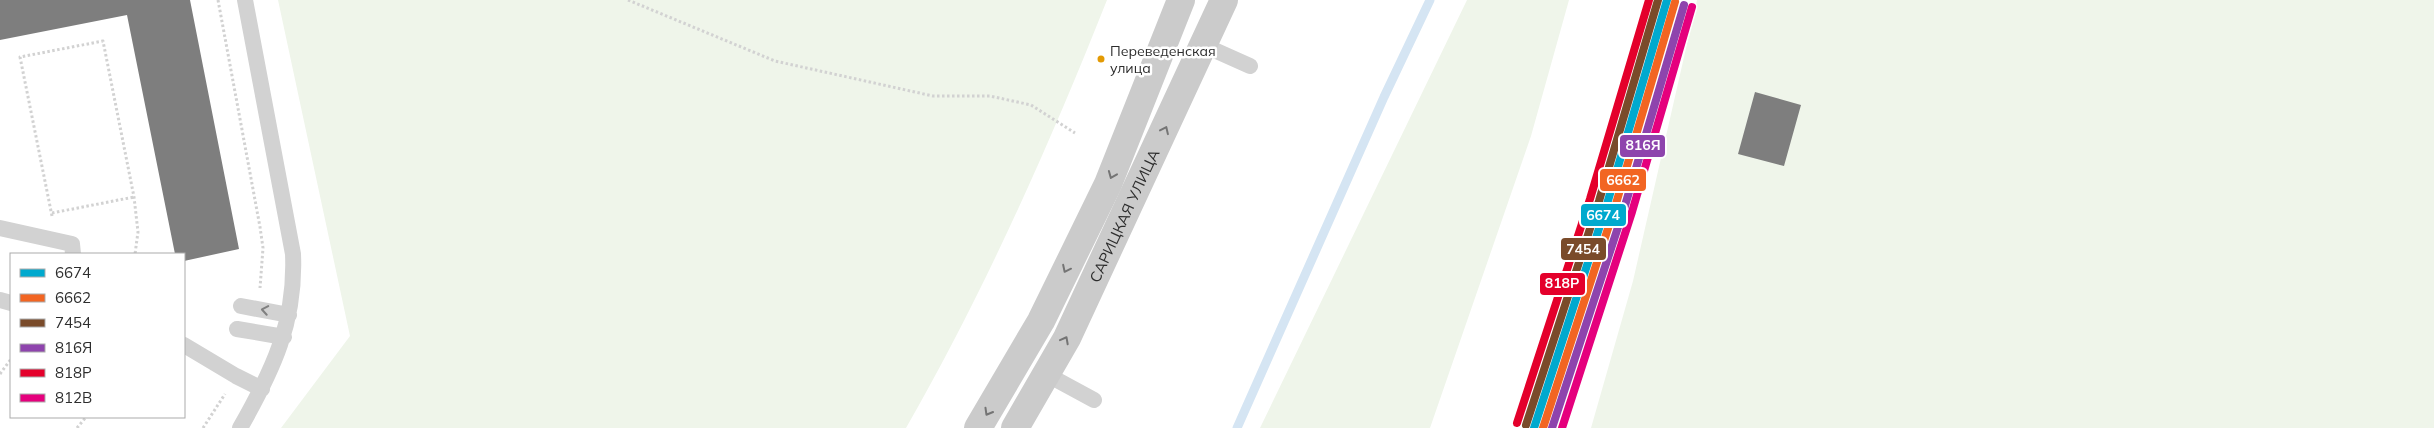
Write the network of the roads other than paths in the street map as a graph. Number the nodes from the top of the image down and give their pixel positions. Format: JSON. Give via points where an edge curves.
{"nodes":[{"id":1,"x":245,"y":0,"type":"edge"},
{"id":2,"x":1181,"y":0,"type":"edge"},
{"id":3,"x":1224,"y":0,"type":"edge"},
{"id":4,"x":1203,"y":45,"type":"junction"},
{"id":5,"x":1250,"y":66,"type":"dead end"},
{"id":6,"x":0,"y":228,"type":"edge"},
{"id":7,"x":73,"y":253,"type":"edge"},
{"id":8,"x":241,"y":306,"type":"dead end"},
{"id":9,"x":289,"y":315,"type":"junction"},
{"id":10,"x":237,"y":329,"type":"dead end"},
{"id":11,"x":284,"y":337,"type":"junction"},
{"id":12,"x":185,"y":346,"type":"edge"},
{"id":13,"x":1046,"y":374,"type":"junction"},
{"id":14,"x":262,"y":389,"type":"junction"},
{"id":15,"x":1094,"y":400,"type":"dead end"},
{"id":16,"x":240,"y":428,"type":"edge"},
{"id":17,"x":978,"y":428,"type":"edge"},
{"id":18,"x":1015,"y":428,"type":"edge"}],
"edges":[{"from":1,"to":9,"type":"lane","via":[[294,254],[295,284]]},
{"from":2,"to":17,"type":"street","name":"САРИЦКАЯ УЛИЦА","one_way":true,"via":[[1108,184],[1040,321]]},
{"from":3,"to":4,"type":"street","name":"САРИЦКАЯ УЛИЦА"},
{"from":4,"to":5,"type":"lane"},
{"from":13,"to":4,"type":"street","name":"САРИЦКАЯ УЛИЦА","one_way":true,"via":[[1100,268]]},
{"from":6,"to":7,"type":"lane","via":[[72,244]]},
{"from":9,"to":8,"type":"lane","one_way":true},
{"from":9,"to":11,"type":"lane"},
{"from":10,"to":11,"type":"lane"},
{"from":11,"to":14,"type":"lane"},
{"from":12,"to":14,"type":"lane"},
{"from":13,"to":15,"type":"lane"},
{"from":13,"to":18,"type":"street","name":"САРИЦКАЯ УЛИЦА"},
{"from":14,"to":16,"type":"lane"}]}
